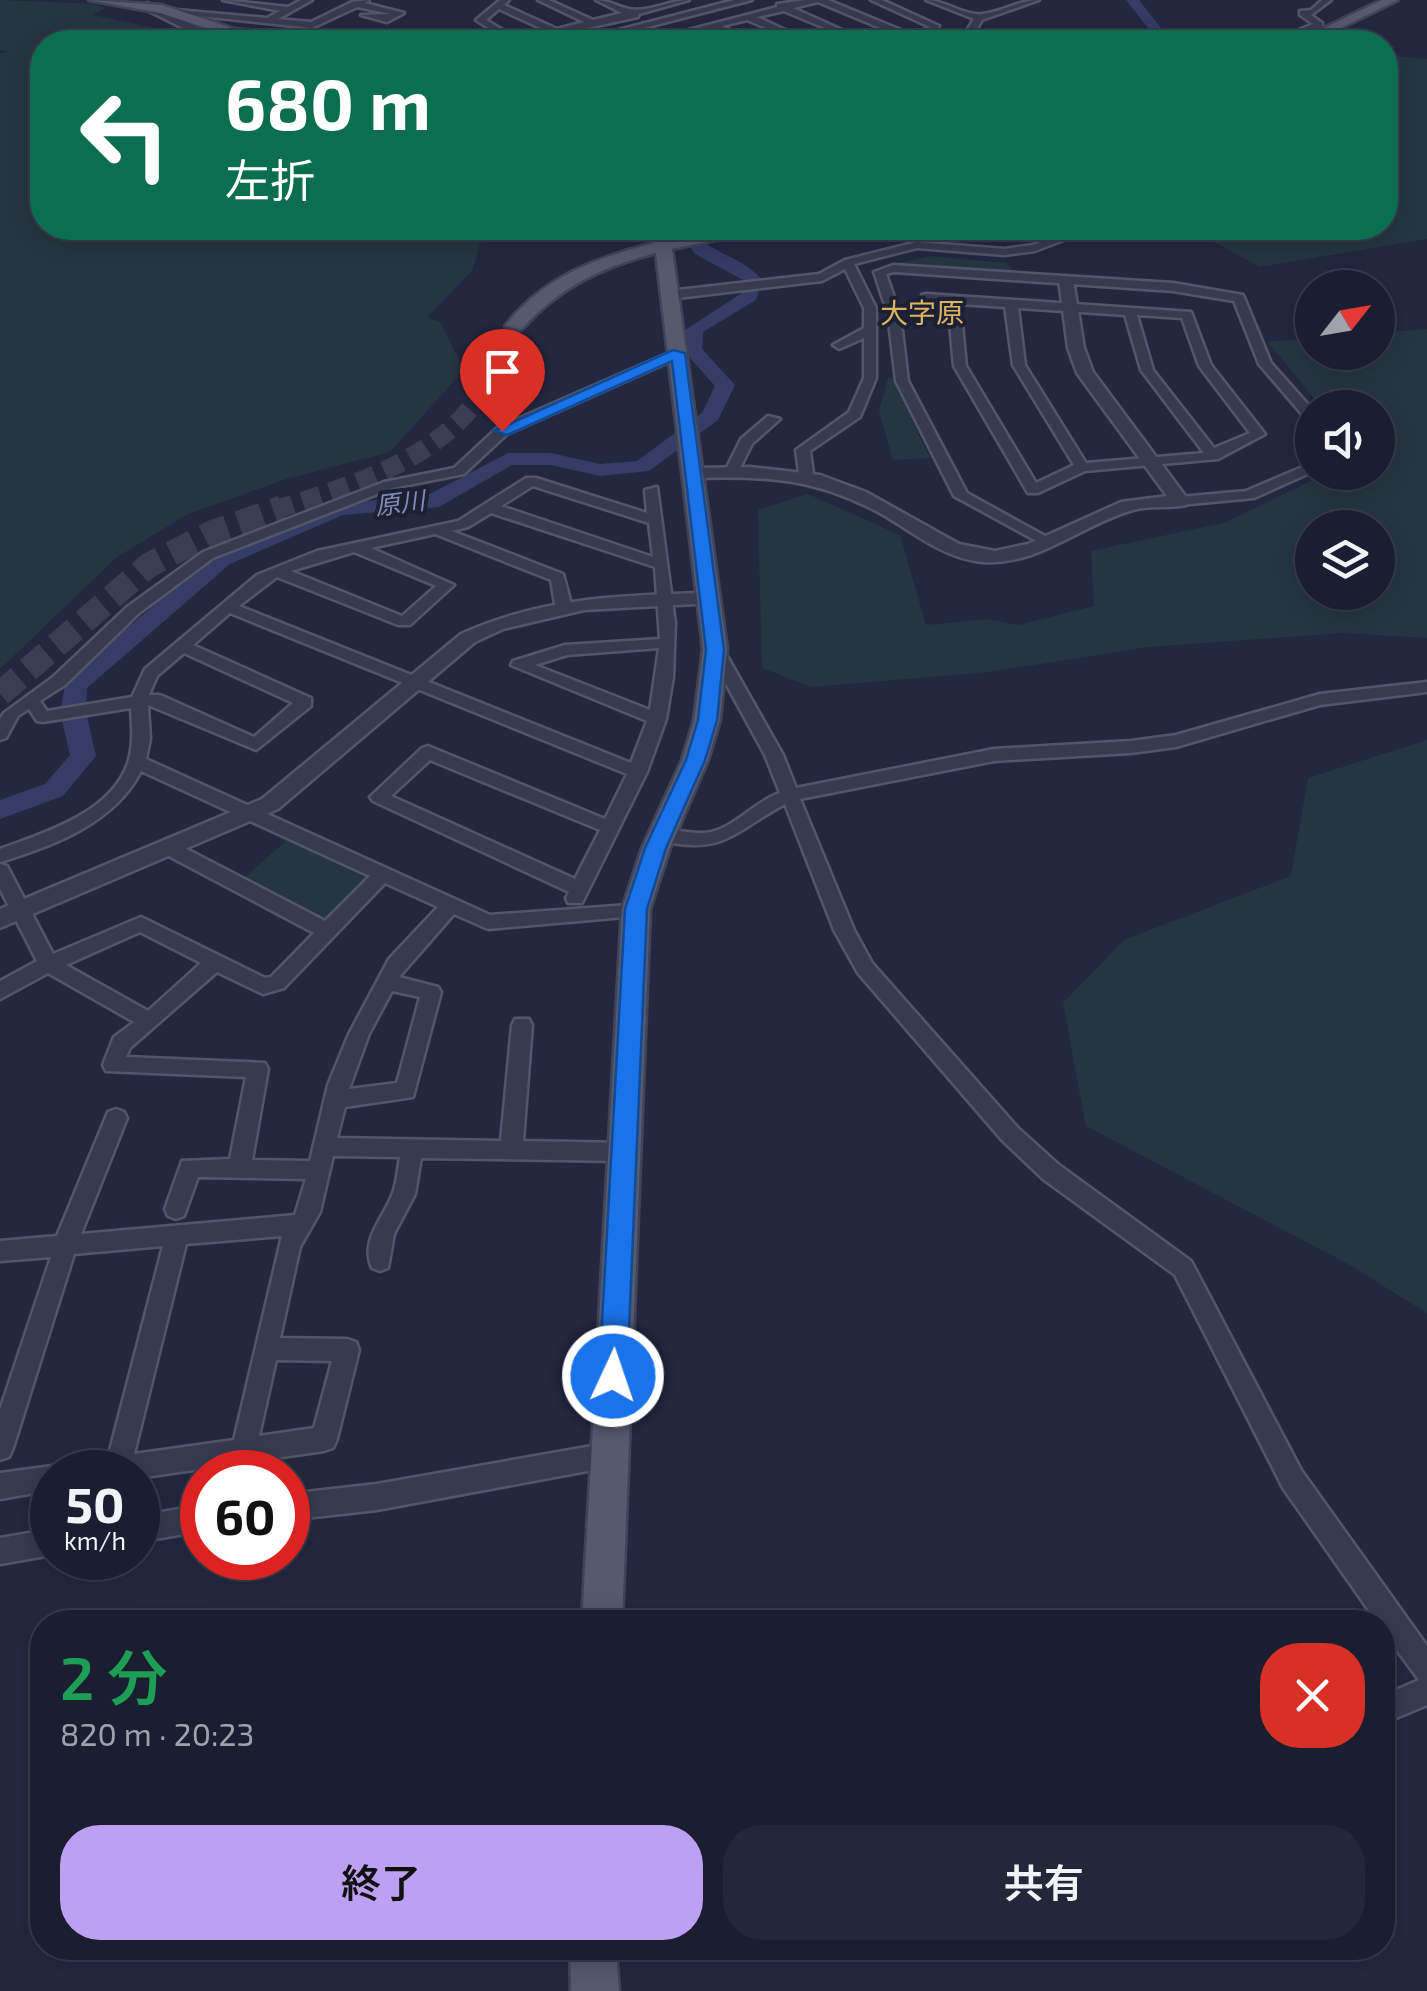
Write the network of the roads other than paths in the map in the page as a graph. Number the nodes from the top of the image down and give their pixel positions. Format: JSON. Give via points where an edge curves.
{"nodes":[{"id":1,"x":95,"y":0,"type":"edge"},
{"id":2,"x":228,"y":0,"type":"edge"},
{"id":3,"x":308,"y":0,"type":"edge"},
{"id":4,"x":542,"y":0,"type":"edge"},
{"id":5,"x":600,"y":0,"type":"edge"},
{"id":6,"x":685,"y":0,"type":"edge"},
{"id":7,"x":747,"y":0,"type":"edge"},
{"id":8,"x":765,"y":0,"type":"edge"},
{"id":9,"x":818,"y":0,"type":"edge"},
{"id":10,"x":875,"y":0,"type":"edge"},
{"id":11,"x":930,"y":0,"type":"edge"},
{"id":12,"x":985,"y":0,"type":"edge"},
{"id":13,"x":1034,"y":0,"type":"edge"},
{"id":14,"x":1328,"y":0,"type":"edge"},
{"id":15,"x":1392,"y":0,"type":"edge"},
{"id":16,"x":360,"y":2,"type":"edge"},
{"id":17,"x":501,"y":2,"type":"edge"},
{"id":18,"x":662,"y":2,"type":"edge"},
{"id":19,"x":147,"y":6,"type":"junction"},
{"id":20,"x":784,"y":8,"type":"junction"},
{"id":21,"x":1008,"y":8,"type":"junction"},
{"id":22,"x":289,"y":10,"type":"junction"},
{"id":23,"x":958,"y":10,"type":"junction"},
{"id":24,"x":176,"y":13,"type":"junction"},
{"id":25,"x":631,"y":14,"type":"junction"},
{"id":26,"x":366,"y":15,"type":"dead end"},
{"id":27,"x":748,"y":17,"type":"junction"},
{"id":28,"x":979,"y":18,"type":"junction"},
{"id":29,"x":924,"y":20,"type":"junction"},
{"id":30,"x":268,"y":21,"type":"junction"},
{"id":31,"x":592,"y":23,"type":"junction"},
{"id":32,"x":654,"y":24,"type":"junction"},
{"id":33,"x":714,"y":26,"type":"junction"},
{"id":34,"x":193,"y":30,"type":"edge"},
{"id":35,"x":225,"y":30,"type":"edge"},
{"id":36,"x":496,"y":30,"type":"edge"},
{"id":37,"x":553,"y":30,"type":"edge"},
{"id":38,"x":565,"y":30,"type":"edge"},
{"id":39,"x":629,"y":30,"type":"edge"},
{"id":40,"x":667,"y":30,"type":"edge"},
{"id":41,"x":698,"y":30,"type":"edge"},
{"id":42,"x":723,"y":30,"type":"edge"},
{"id":43,"x":779,"y":30,"type":"edge"},
{"id":44,"x":836,"y":30,"type":"edge"},
{"id":45,"x":892,"y":30,"type":"edge"},
{"id":46,"x":928,"y":30,"type":"edge"},
{"id":47,"x":972,"y":30,"type":"edge"},
{"id":48,"x":1307,"y":30,"type":"edge"},
{"id":49,"x":1328,"y":30,"type":"edge"},
{"id":50,"x":667,"y":240,"type":"edge"},
{"id":51,"x":702,"y":240,"type":"edge"},
{"id":52,"x":1057,"y":240,"type":"edge"},
{"id":53,"x":671,"y":246,"type":"junction"},
{"id":54,"x":848,"y":264,"type":"junction"},
{"id":55,"x":1066,"y":280,"type":"junction"},
{"id":56,"x":669,"y":295,"type":"junction"},
{"id":57,"x":926,"y":298,"type":"dead end"},
{"id":58,"x":954,"y":300,"type":"junction"},
{"id":59,"x":1010,"y":304,"type":"junction"},
{"id":60,"x":1070,"y":308,"type":"junction"},
{"id":61,"x":1130,"y":312,"type":"junction"},
{"id":62,"x":514,"y":326,"type":"tunnel mouth"},
{"id":63,"x":870,"y":330,"type":"junction"},
{"id":64,"x":839,"y":345,"type":"dead end"},
{"id":65,"x":678,"y":353,"type":"junction"},
{"id":66,"x":1295,"y":398,"type":"edge"},
{"id":67,"x":772,"y":419,"type":"dead end"},
{"id":68,"x":1212,"y":456,"type":"junction"},
{"id":69,"x":1151,"y":462,"type":"junction"},
{"id":70,"x":1082,"y":467,"type":"junction"},
{"id":71,"x":732,"y":471,"type":"junction"},
{"id":72,"x":695,"y":473,"type":"junction"},
{"id":73,"x":806,"y":473,"type":"junction"},
{"id":74,"x":1295,"y":475,"type":"edge"},
{"id":75,"x":652,"y":490,"type":"dead end"},
{"id":76,"x":1180,"y":501,"type":"junction"},
{"id":77,"x":491,"y":508,"type":"junction"},
{"id":78,"x":655,"y":520,"type":"junction"},
{"id":79,"x":435,"y":530,"type":"junction"},
{"id":80,"x":1047,"y":542,"type":"junction"},
{"id":81,"x":356,"y":547,"type":"junction"},
{"id":82,"x":660,"y":564,"type":"junction"},
{"id":83,"x":277,"y":571,"type":"junction"},
{"id":84,"x":706,"y":599,"type":"junction"},
{"id":85,"x":664,"y":600,"type":"junction"},
{"id":86,"x":563,"y":604,"type":"junction"},
{"id":87,"x":228,"y":607,"type":"junction"},
{"id":88,"x":668,"y":642,"type":"junction"},
{"id":89,"x":182,"y":647,"type":"junction"},
{"id":90,"x":715,"y":650,"type":"junction"},
{"id":91,"x":415,"y":683,"type":"junction"},
{"id":92,"x":1427,"y":687,"type":"edge"},
{"id":93,"x":30,"y":699,"type":"junction"},
{"id":94,"x":138,"y":701,"type":"junction"},
{"id":95,"x":750,"y":711,"type":"junction"},
{"id":96,"x":708,"y":713,"type":"junction"},
{"id":97,"x":658,"y":719,"type":"junction"},
{"id":98,"x":0,"y":734,"type":"edge"},
{"id":99,"x":138,"y":763,"type":"junction"},
{"id":100,"x":638,"y":772,"type":"junction"},
{"id":101,"x":791,"y":795,"type":"junction"},
{"id":102,"x":248,"y":814,"type":"junction"},
{"id":103,"x":609,"y":827,"type":"junction"},
{"id":104,"x":662,"y":835,"type":"junction"},
{"id":105,"x":169,"y":848,"type":"junction"},
{"id":106,"x":0,"y":856,"type":"edge"},
{"id":107,"x":0,"y":871,"type":"edge"},
{"id":108,"x":381,"y":876,"type":"junction"},
{"id":109,"x":580,"y":889,"type":"junction"},
{"id":110,"x":449,"y":908,"type":"junction"},
{"id":111,"x":636,"y":909,"type":"junction"},
{"id":112,"x":568,"y":914,"type":"junction"},
{"id":113,"x":10,"y":915,"type":"edge"},
{"id":114,"x":327,"y":931,"type":"junction"},
{"id":115,"x":215,"y":962,"type":"junction"},
{"id":116,"x":48,"y":964,"type":"junction"},
{"id":117,"x":386,"y":982,"type":"junction"},
{"id":118,"x":0,"y":992,"type":"edge"},
{"id":119,"x":150,"y":1021,"type":"junction"},
{"id":120,"x":522,"y":1025,"type":"dead end"},
{"id":121,"x":336,"y":1098,"type":"junction"},
{"id":122,"x":116,"y":1118,"type":"dead end"},
{"id":123,"x":412,"y":1148,"type":"junction"},
{"id":124,"x":511,"y":1150,"type":"junction"},
{"id":125,"x":622,"y":1152,"type":"junction"},
{"id":126,"x":323,"y":1158,"type":"junction"},
{"id":127,"x":240,"y":1166,"type":"junction"},
{"id":128,"x":176,"y":1209,"type":"dead end"},
{"id":129,"x":302,"y":1224,"type":"junction"},
{"id":130,"x":177,"y":1235,"type":"junction"},
{"id":131,"x":67,"y":1245,"type":"junction"},
{"id":132,"x":0,"y":1251,"type":"edge"},
{"id":133,"x":380,"y":1260,"type":"dead end"},
{"id":134,"x":266,"y":1349,"type":"junction"},
{"id":135,"x":0,"y":1448,"type":"edge"},
{"id":136,"x":112,"y":1450,"type":"edge"},
{"id":137,"x":244,"y":1450,"type":"edge"},
{"id":138,"x":285,"y":1450,"type":"edge"},
{"id":139,"x":610,"y":1456,"type":"junction"},
{"id":140,"x":30,"y":1481,"type":"edge"},
{"id":141,"x":0,"y":1486,"type":"edge"},
{"id":142,"x":310,"y":1505,"type":"edge"},
{"id":143,"x":30,"y":1546,"type":"edge"},
{"id":144,"x":0,"y":1551,"type":"edge"},
{"id":145,"x":603,"y":1610,"type":"edge"},
{"id":146,"x":1385,"y":1610,"type":"edge"},
{"id":147,"x":1395,"y":1625,"type":"edge"},
{"id":148,"x":1427,"y":1670,"type":"edge"},
{"id":149,"x":1427,"y":1691,"type":"edge"},
{"id":150,"x":1395,"y":1705,"type":"edge"},
{"id":151,"x":594,"y":1960,"type":"edge"},
{"id":152,"x":595,"y":1991,"type":"edge"}],
"edges":[{"from":1,"to":19,"type":"main road"},
{"from":2,"to":22,"type":"street"},
{"from":3,"to":22,"type":"street"},
{"from":4,"to":31,"type":"street"},
{"from":5,"to":25,"type":"street"},
{"from":6,"to":18,"type":"street"},
{"from":7,"to":32,"type":"street"},
{"from":8,"to":20,"type":"street"},
{"from":9,"to":20,"type":"street"},
{"from":9,"to":45,"type":"street"},
{"from":10,"to":29,"type":"street"},
{"from":11,"to":23,"type":"street"},
{"from":12,"to":21,"type":"street"},
{"from":13,"to":21,"type":"street"},
{"from":14,"to":48,"type":"street","via":[[1303,13],[1319,25]]},
{"from":15,"to":49,"type":"main road"},
{"from":16,"to":26,"type":"street","via":[[400,13],[386,19]]},
{"from":16,"to":30,"type":"street","via":[[312,25]]},
{"from":17,"to":36,"type":"street","via":[[480,20]]},
{"from":17,"to":37,"type":"street"},
{"from":18,"to":25,"type":"street"},
{"from":19,"to":24,"type":"main road"},
{"from":19,"to":34,"type":"street"},
{"from":20,"to":27,"type":"street"},
{"from":20,"to":44,"type":"street"},
{"from":21,"to":28,"type":"street"},
{"from":22,"to":30,"type":"street"},
{"from":23,"to":28,"type":"street"},
{"from":23,"to":29,"type":"street"},
{"from":24,"to":30,"type":"street"},
{"from":24,"to":35,"type":"main road"},
{"from":25,"to":31,"type":"street"},
{"from":25,"to":32,"type":"street"},
{"from":27,"to":33,"type":"street"},
{"from":27,"to":43,"type":"street"},
{"from":28,"to":47,"type":"street"},
{"from":29,"to":46,"type":"street","via":[[934,26]]},
{"from":31,"to":38,"type":"street"},
{"from":32,"to":39,"type":"street"},
{"from":32,"to":40,"type":"street"},
{"from":33,"to":41,"type":"street"},
{"from":33,"to":42,"type":"street"},
{"from":50,"to":53,"type":"main road"},
{"from":51,"to":53,"type":"main road"},
{"from":52,"to":54,"type":"street","via":[[1004,252],[917,245]]},
{"from":53,"to":56,"type":"main road"},
{"from":53,"to":62,"type":"main road","via":[[572,277]]},
{"from":54,"to":56,"type":"street","via":[[822,277]]},
{"from":54,"to":63,"type":"street","via":[[870,308]]},
{"from":55,"to":60,"type":"street"},
{"from":55,"to":66,"type":"street","via":[[1239,298],[1265,364]]},
{"from":55,"to":80,"type":"street","via":[[880,272],[894,314],[902,382],[962,496]]},
{"from":56,"to":65,"type":"main road"},
{"from":57,"to":58,"type":"street"},
{"from":58,"to":59,"type":"street"},
{"from":58,"to":70,"type":"street","via":[[960,366],[1026,483],[1033,490]]},
{"from":59,"to":60,"type":"street"},
{"from":59,"to":70,"type":"street","via":[[1019,365]]},
{"from":60,"to":61,"type":"street"},
{"from":60,"to":69,"type":"street","via":[[1086,373]]},
{"from":61,"to":68,"type":"street","via":[[1147,370]]},
{"from":61,"to":68,"type":"street","via":[[1187,315],[1204,366],[1258,434]]},
{"from":63,"to":64,"type":"street"},
{"from":63,"to":73,"type":"street","via":[[870,378],[855,414],[808,443],[801,458]]},
{"from":65,"to":72,"type":"main road"},
{"from":65,"to":93,"type":"street","via":[[502,431],[459,471],[389,485],[208,555],[134,610],[59,682]]},
{"from":67,"to":71,"type":"street","via":[[746,442]]},
{"from":68,"to":69,"type":"street"},
{"from":69,"to":70,"type":"street"},
{"from":69,"to":76,"type":"street"},
{"from":71,"to":72,"type":"street"},
{"from":71,"to":73,"type":"street"},
{"from":72,"to":84,"type":"main road"},
{"from":73,"to":80,"type":"street","via":[[965,552],[1017,554]]},
{"from":74,"to":76,"type":"street","via":[[1249,495]]},
{"from":75,"to":78,"type":"street"},
{"from":76,"to":80,"type":"street","via":[[1123,506]]},
{"from":77,"to":78,"type":"street","via":[[531,482]]},
{"from":77,"to":79,"type":"street"},
{"from":77,"to":82,"type":"street"},
{"from":78,"to":82,"type":"street"},
{"from":79,"to":81,"type":"street"},
{"from":79,"to":86,"type":"street","via":[[558,577]]},
{"from":81,"to":83,"type":"street"},
{"from":81,"to":83,"type":"street","via":[[446,585],[404,622]]},
{"from":82,"to":85,"type":"street"},
{"from":83,"to":87,"type":"street"},
{"from":84,"to":85,"type":"street"},
{"from":84,"to":90,"type":"main road"},
{"from":85,"to":86,"type":"street"},
{"from":85,"to":88,"type":"street"},
{"from":86,"to":91,"type":"street","via":[[481,631]]},
{"from":87,"to":89,"type":"street"},
{"from":87,"to":91,"type":"street"},
{"from":88,"to":97,"type":"street"},
{"from":88,"to":97,"type":"street","via":[[565,650],[519,665]]},
{"from":89,"to":94,"type":"street","via":[[151,673]]},
{"from":89,"to":94,"type":"street","via":[[305,702],[256,744],[154,699]]},
{"from":90,"to":95,"type":"street"},
{"from":90,"to":96,"type":"main road"},
{"from":91,"to":100,"type":"street"},
{"from":91,"to":102,"type":"street","via":[[290,791]]},
{"from":92,"to":101,"type":"street","via":[[1359,691],[1175,741],[997,755]]},
{"from":93,"to":94,"type":"street","via":[[43,717]]},
{"from":93,"to":98,"type":"street"},
{"from":94,"to":99,"type":"street"},
{"from":95,"to":96,"type":"street"},
{"from":95,"to":101,"type":"street"},
{"from":96,"to":104,"type":"main road","via":[[696,760]]},
{"from":97,"to":100,"type":"street"},
{"from":99,"to":102,"type":"street"},
{"from":99,"to":106,"type":"street","via":[[114,798],[92,815]]},
{"from":100,"to":103,"type":"street"},
{"from":101,"to":104,"type":"street","via":[[708,841]]},
{"from":101,"to":146,"type":"street","via":[[865,968],[1024,1146],[1183,1268],[1292,1479]]},
{"from":102,"to":105,"type":"street"},
{"from":102,"to":108,"type":"street"},
{"from":103,"to":109,"type":"street"},
{"from":103,"to":109,"type":"street","via":[[428,752],[379,797]]},
{"from":104,"to":111,"type":"main road"},
{"from":105,"to":113,"type":"street"},
{"from":105,"to":114,"type":"street"},
{"from":107,"to":113,"type":"street"},
{"from":108,"to":110,"type":"street"},
{"from":108,"to":114,"type":"street"},
{"from":109,"to":112,"type":"street"},
{"from":110,"to":112,"type":"street","via":[[488,922]]},
{"from":110,"to":117,"type":"street"},
{"from":111,"to":112,"type":"street"},
{"from":111,"to":125,"type":"main road"},
{"from":113,"to":116,"type":"street"},
{"from":114,"to":115,"type":"street","via":[[277,983],[264,986]]},
{"from":115,"to":116,"type":"street","via":[[141,924]]},
{"from":115,"to":119,"type":"street"},
{"from":116,"to":118,"type":"street"},
{"from":116,"to":119,"type":"street"},
{"from":117,"to":121,"type":"street"},
{"from":117,"to":121,"type":"street","via":[[430,992],[406,1091]]},
{"from":119,"to":127,"type":"street","via":[[120,1043],[113,1065],[258,1068]]},
{"from":120,"to":124,"type":"street"},
{"from":121,"to":126,"type":"street"},
{"from":122,"to":131,"type":"street"},
{"from":123,"to":124,"type":"street"},
{"from":123,"to":126,"type":"street"},
{"from":123,"to":133,"type":"street"},
{"from":124,"to":125,"type":"street"},
{"from":125,"to":139,"type":"main road"},
{"from":126,"to":127,"type":"street"},
{"from":126,"to":129,"type":"street"},
{"from":127,"to":128,"type":"street","via":[[190,1168]]},
{"from":129,"to":130,"type":"street"},
{"from":129,"to":134,"type":"street","via":[[288,1246]]},
{"from":130,"to":131,"type":"street"},
{"from":130,"to":136,"type":"street"},
{"from":131,"to":132,"type":"street"},
{"from":131,"to":135,"type":"street"},
{"from":134,"to":137,"type":"street"},
{"from":134,"to":138,"type":"street","via":[[348,1350],[324,1440]]},
{"from":139,"to":142,"type":"street"},
{"from":139,"to":145,"type":"main road"},
{"from":140,"to":141,"type":"street"},
{"from":143,"to":144,"type":"street"},
{"from":147,"to":148,"type":"street"},
{"from":149,"to":150,"type":"street"},
{"from":151,"to":152,"type":"main road"}]}
